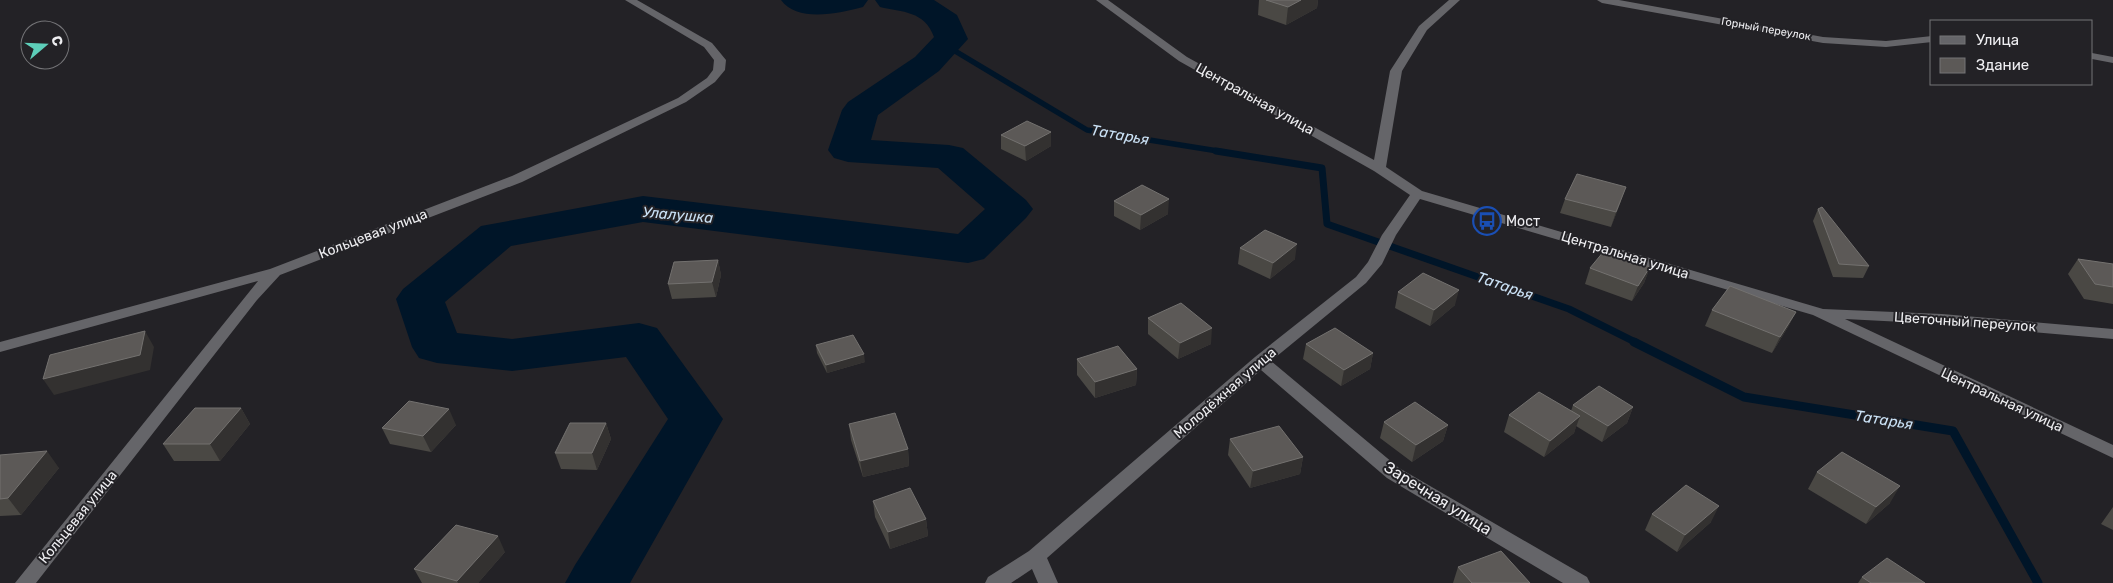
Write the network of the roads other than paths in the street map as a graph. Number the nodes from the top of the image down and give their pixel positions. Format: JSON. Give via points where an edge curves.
{"nodes":[{"id":1,"x":630,"y":0,"type":"edge"},
{"id":2,"x":1100,"y":0,"type":"edge"},
{"id":3,"x":1455,"y":0,"type":"edge"},
{"id":4,"x":1602,"y":0,"type":"edge"},
{"id":5,"x":1930,"y":39,"type":"edge"},
{"id":6,"x":2093,"y":56,"type":"edge"},
{"id":7,"x":2113,"y":60,"type":"edge"},
{"id":8,"x":1378,"y":168,"type":"junction"},
{"id":9,"x":1417,"y":194,"type":"junction"},
{"id":10,"x":275,"y":272,"type":"junction"},
{"id":11,"x":1818,"y":312,"type":"junction"},
{"id":12,"x":2113,"y":334,"type":"edge"},
{"id":13,"x":0,"y":347,"type":"edge"},
{"id":14,"x":1261,"y":361,"type":"junction"},
{"id":15,"x":2113,"y":452,"type":"edge"},
{"id":16,"x":1036,"y":556,"type":"junction"},
{"id":17,"x":25,"y":583,"type":"edge"},
{"id":18,"x":995,"y":583,"type":"edge"},
{"id":19,"x":1048,"y":583,"type":"edge"},
{"id":20,"x":1580,"y":583,"type":"edge"}],
"edges":[{"from":1,"to":10,"type":"street","name":"Кольцевая улица","via":[[717,54],[719,70],[711,80],[682,100],[517,179]]},
{"from":2,"to":8,"type":"street","name":"Центральная улица","via":[[1183,58]]},
{"from":3,"to":8,"type":"street","via":[[1423,28],[1396,71]]},
{"from":4,"to":5,"type":"street","name":"Горный переулок","via":[[1823,40],[1886,44]]},
{"from":6,"to":7,"type":"street"},
{"from":8,"to":9,"type":"street","name":"Центральная улица"},
{"from":9,"to":11,"type":"street","name":"Центральная улица"},
{"from":9,"to":14,"type":"street","name":"Молодёжная улица","via":[[1389,235],[1375,264],[1361,280]]},
{"from":10,"to":13,"type":"street"},
{"from":10,"to":17,"type":"street","name":"Кольцевая улица"},
{"from":11,"to":12,"type":"street","name":"Цветочный переулок"},
{"from":11,"to":15,"type":"street","name":"Центральная улица"},
{"from":14,"to":16,"type":"street","name":"Молодёжная улица"},
{"from":14,"to":20,"type":"street","name":"Заречная улица","via":[[1393,473]]},
{"from":16,"to":18,"type":"street","name":"Молодёжная улица"},
{"from":16,"to":19,"type":"street"}]}
